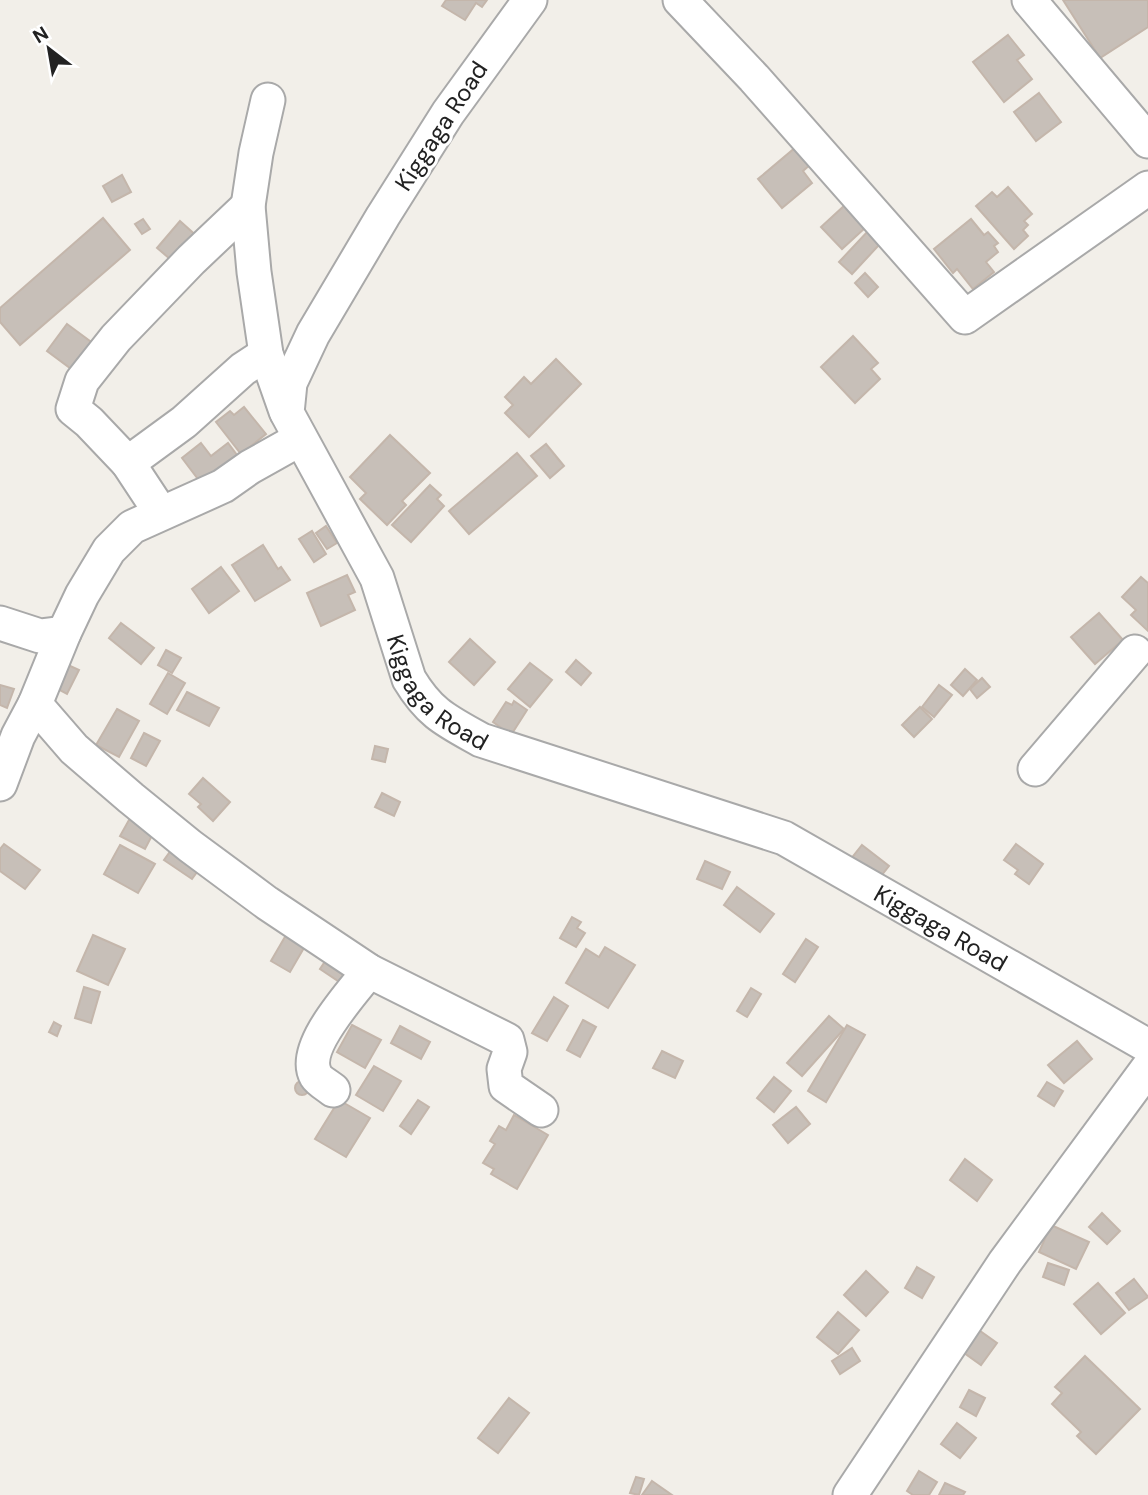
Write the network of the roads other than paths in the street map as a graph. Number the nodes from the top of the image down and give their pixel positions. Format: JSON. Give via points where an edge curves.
{"nodes":[{"id":1,"x":530,"y":0,"type":"edge"},
{"id":2,"x":680,"y":0,"type":"edge"},
{"id":3,"x":1028,"y":0,"type":"edge"},
{"id":4,"x":268,"y":100,"type":"dead end"},
{"id":5,"x":1148,"y":141,"type":"edge"},
{"id":6,"x":1148,"y":188,"type":"edge"},
{"id":7,"x":248,"y":206,"type":"junction"},
{"id":8,"x":266,"y":354,"type":"junction"},
{"id":9,"x":294,"y":426,"type":"junction"},
{"id":10,"x":128,"y":463,"type":"junction"},
{"id":11,"x":162,"y":513,"type":"junction"},
{"id":12,"x":0,"y":624,"type":"edge"},
{"id":13,"x":64,"y":633,"type":"junction"},
{"id":14,"x":1135,"y":652,"type":"dead end"},
{"id":15,"x":35,"y":704,"type":"junction"},
{"id":16,"x":1035,"y":769,"type":"dead end"},
{"id":17,"x":0,"y":784,"type":"edge"},
{"id":18,"x":369,"y":971,"type":"junction"},
{"id":19,"x":1148,"y":1046,"type":"edge"},
{"id":20,"x":1148,"y":1068,"type":"edge"},
{"id":21,"x":333,"y":1090,"type":"dead end"},
{"id":22,"x":541,"y":1110,"type":"dead end"},
{"id":23,"x":850,"y":1495,"type":"edge"}],
"edges":[{"from":1,"to":9,"type":"street","name":"Kiggaga Road","via":[[448,113],[320,322],[290,383]]},
{"from":2,"to":6,"type":"street","via":[[965,317]]},
{"from":3,"to":5,"type":"street"},
{"from":4,"to":7,"type":"street"},
{"from":7,"to":8,"type":"street"},
{"from":7,"to":10,"type":"street","via":[[152,298],[82,381],[73,409]]},
{"from":8,"to":9,"type":"street"},
{"from":8,"to":10,"type":"street"},
{"from":9,"to":11,"type":"street","via":[[223,486]]},
{"from":9,"to":19,"type":"street","name":"Kiggaga Road","via":[[377,578],[410,679],[438,716],[481,740],[784,838]]},
{"from":10,"to":11,"type":"street"},
{"from":11,"to":13,"type":"street","via":[[132,527],[109,550]]},
{"from":12,"to":13,"type":"street","via":[[40,636]]},
{"from":13,"to":15,"type":"street"},
{"from":14,"to":16,"type":"street"},
{"from":15,"to":17,"type":"street"},
{"from":15,"to":18,"type":"street","via":[[74,748],[190,846]]},
{"from":18,"to":21,"type":"street","via":[[322,1034],[312,1061],[316,1077]]},
{"from":18,"to":22,"type":"street","via":[[507,1040],[506,1086]]},
{"from":20,"to":23,"type":"street","via":[[1005,1262]]}]}
